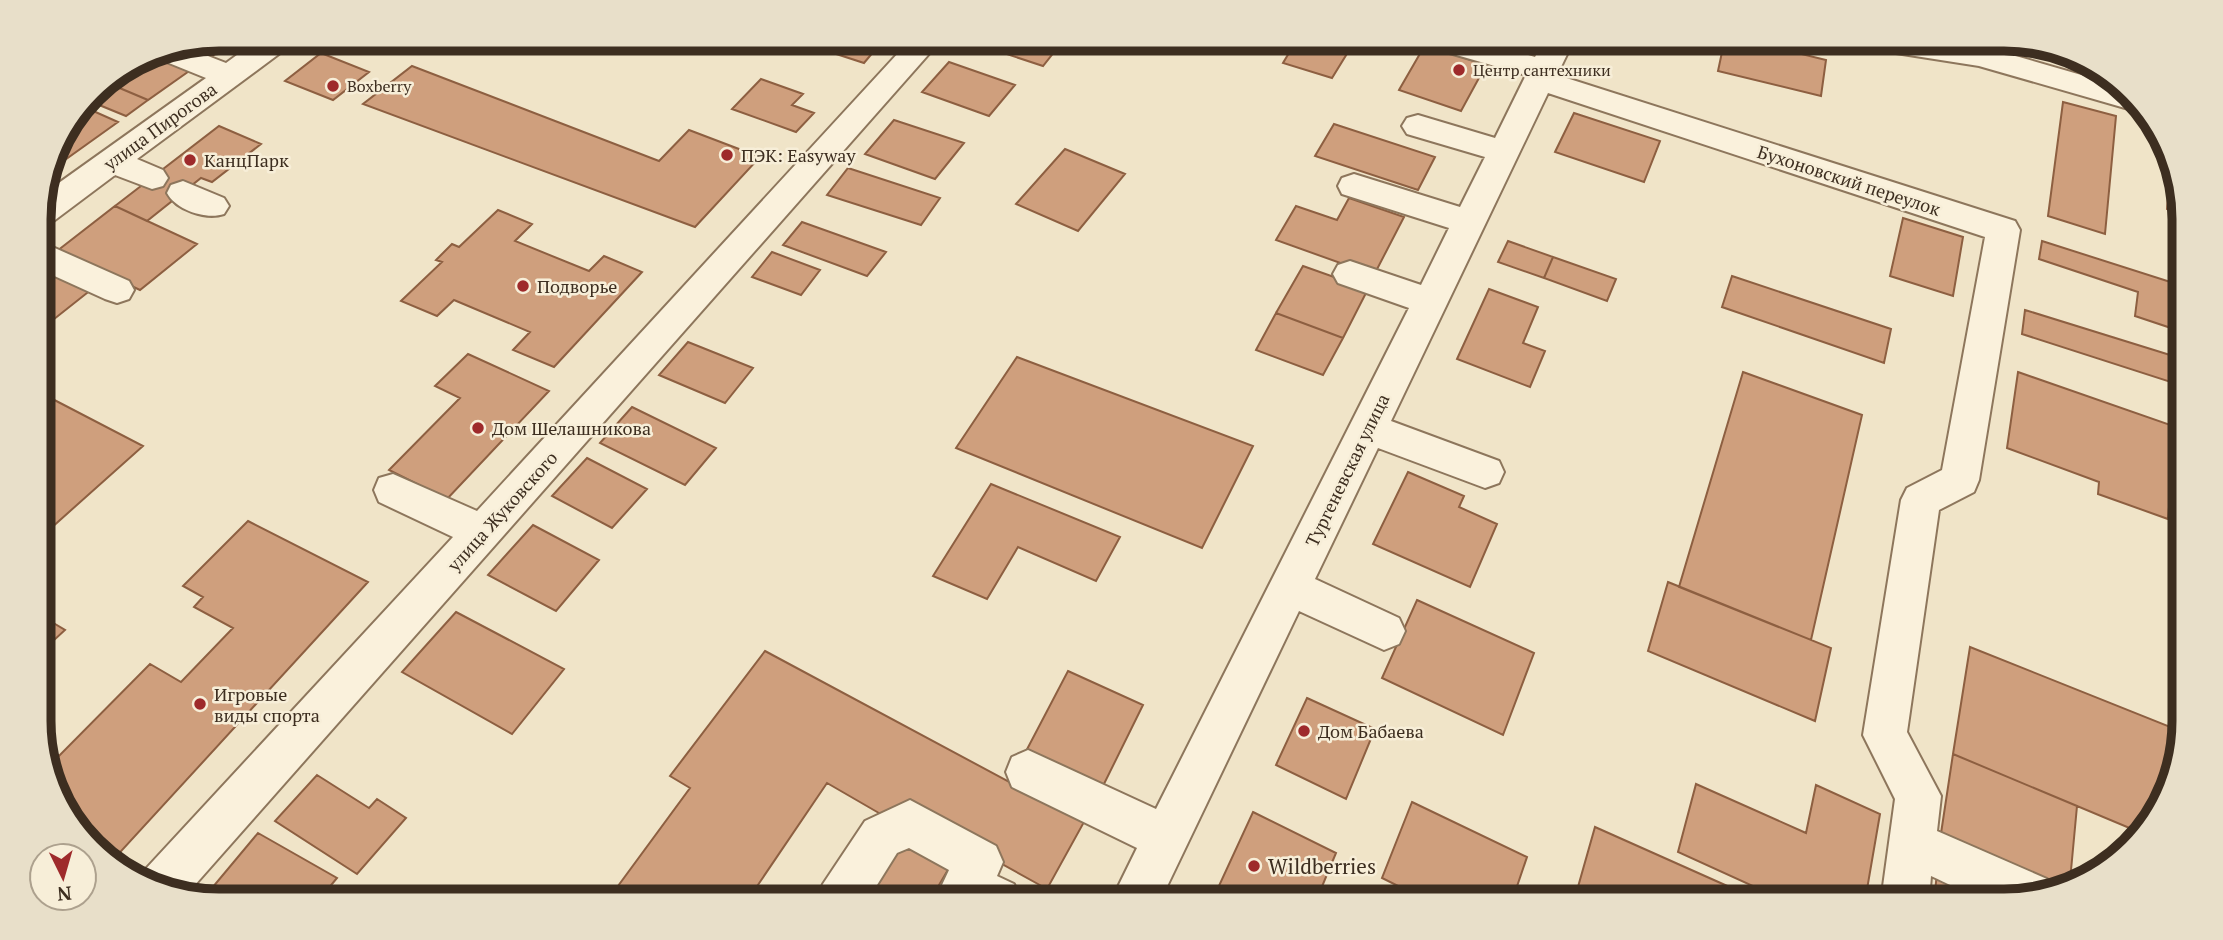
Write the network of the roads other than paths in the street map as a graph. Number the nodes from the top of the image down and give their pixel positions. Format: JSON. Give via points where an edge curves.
{"nodes":[{"id":1,"x":264,"y":51,"type":"edge"},
{"id":2,"x":917,"y":51,"type":"edge"},
{"id":3,"x":1487,"y":51,"type":"edge"},
{"id":4,"x":1991,"y":51,"type":"edge"},
{"id":5,"x":180,"y":56,"type":"edge"},
{"id":6,"x":1548,"y":63,"type":"edge"},
{"id":7,"x":230,"y":76,"type":"junction"},
{"id":8,"x":2118,"y":95,"type":"edge"},
{"id":9,"x":1418,"y":126,"type":"dead end"},
{"id":10,"x":1504,"y":152,"type":"junction"},
{"id":11,"x":113,"y":160,"type":"junction"},
{"id":12,"x":152,"y":178,"type":"dead end"},
{"id":13,"x":1354,"y":186,"type":"dead end"},
{"id":14,"x":183,"y":192,"type":"dead end"},
{"id":15,"x":51,"y":205,"type":"edge"},
{"id":16,"x":212,"y":206,"type":"dead end"},
{"id":17,"x":1469,"y":222,"type":"junction"},
{"id":18,"x":51,"y":260,"type":"edge"},
{"id":19,"x":1350,"y":274,"type":"dead end"},
{"id":20,"x":117,"y":290,"type":"dead end"},
{"id":21,"x":1430,"y":302,"type":"junction"},
{"id":22,"x":1368,"y":428,"type":"junction"},
{"id":23,"x":1485,"y":472,"type":"dead end"},
{"id":24,"x":393,"y":490,"type":"dead end"},
{"id":25,"x":482,"y":532,"type":"junction"},
{"id":26,"x":1289,"y":587,"type":"junction"},
{"id":27,"x":1384,"y":631,"type":"dead end"},
{"id":28,"x":1028,"y":772,"type":"dead end"},
{"id":29,"x":1166,"y":838,"type":"junction"},
{"id":30,"x":1915,"y":840,"type":"junction"},
{"id":31,"x":167,"y":881,"type":"edge"},
{"id":32,"x":848,"y":889,"type":"edge"},
{"id":33,"x":974,"y":889,"type":"edge"},
{"id":34,"x":1141,"y":889,"type":"edge"},
{"id":35,"x":1907,"y":889,"type":"edge"},
{"id":36,"x":2016,"y":889,"type":"edge"}],
"edges":[{"from":1,"to":7,"type":"street","name":"улица Пирогова"},
{"from":2,"to":25,"type":"street","name":"улица Жуковского"},
{"from":3,"to":6,"type":"street"},
{"from":4,"to":8,"type":"street"},
{"from":5,"to":7,"type":"street"},
{"from":6,"to":10,"type":"street","name":"Тургеневская улица"},
{"from":6,"to":30,"type":"street","name":"Бухоновский переулок","via":[[2003,230],[1960,480],[1922,500],[1885,735],[1919,796]]},
{"from":7,"to":11,"type":"street","name":"улица Пирогова"},
{"from":9,"to":10,"type":"street"},
{"from":10,"to":17,"type":"street","name":"Тургеневская улица"},
{"from":11,"to":12,"type":"street"},
{"from":11,"to":15,"type":"street","name":"улица Пирогова"},
{"from":13,"to":17,"type":"street"},
{"from":14,"to":16,"type":"street"},
{"from":17,"to":21,"type":"street","name":"Тургеневская улица"},
{"from":18,"to":20,"type":"street"},
{"from":19,"to":21,"type":"street"},
{"from":21,"to":22,"type":"street","name":"Тургеневская улица"},
{"from":22,"to":23,"type":"street"},
{"from":22,"to":26,"type":"street","name":"Тургеневская улица"},
{"from":24,"to":25,"type":"street"},
{"from":25,"to":31,"type":"street","name":"улица Жуковского"},
{"from":26,"to":27,"type":"street"},
{"from":26,"to":29,"type":"street","name":"Тургеневская улица"},
{"from":28,"to":29,"type":"street"},
{"from":29,"to":34,"type":"street","name":"Тургеневская улица"},
{"from":30,"to":35,"type":"street"},
{"from":30,"to":36,"type":"street"},
{"from":32,"to":33,"type":"street","via":[[881,837],[910,823],[980,862],[966,885]]}]}
